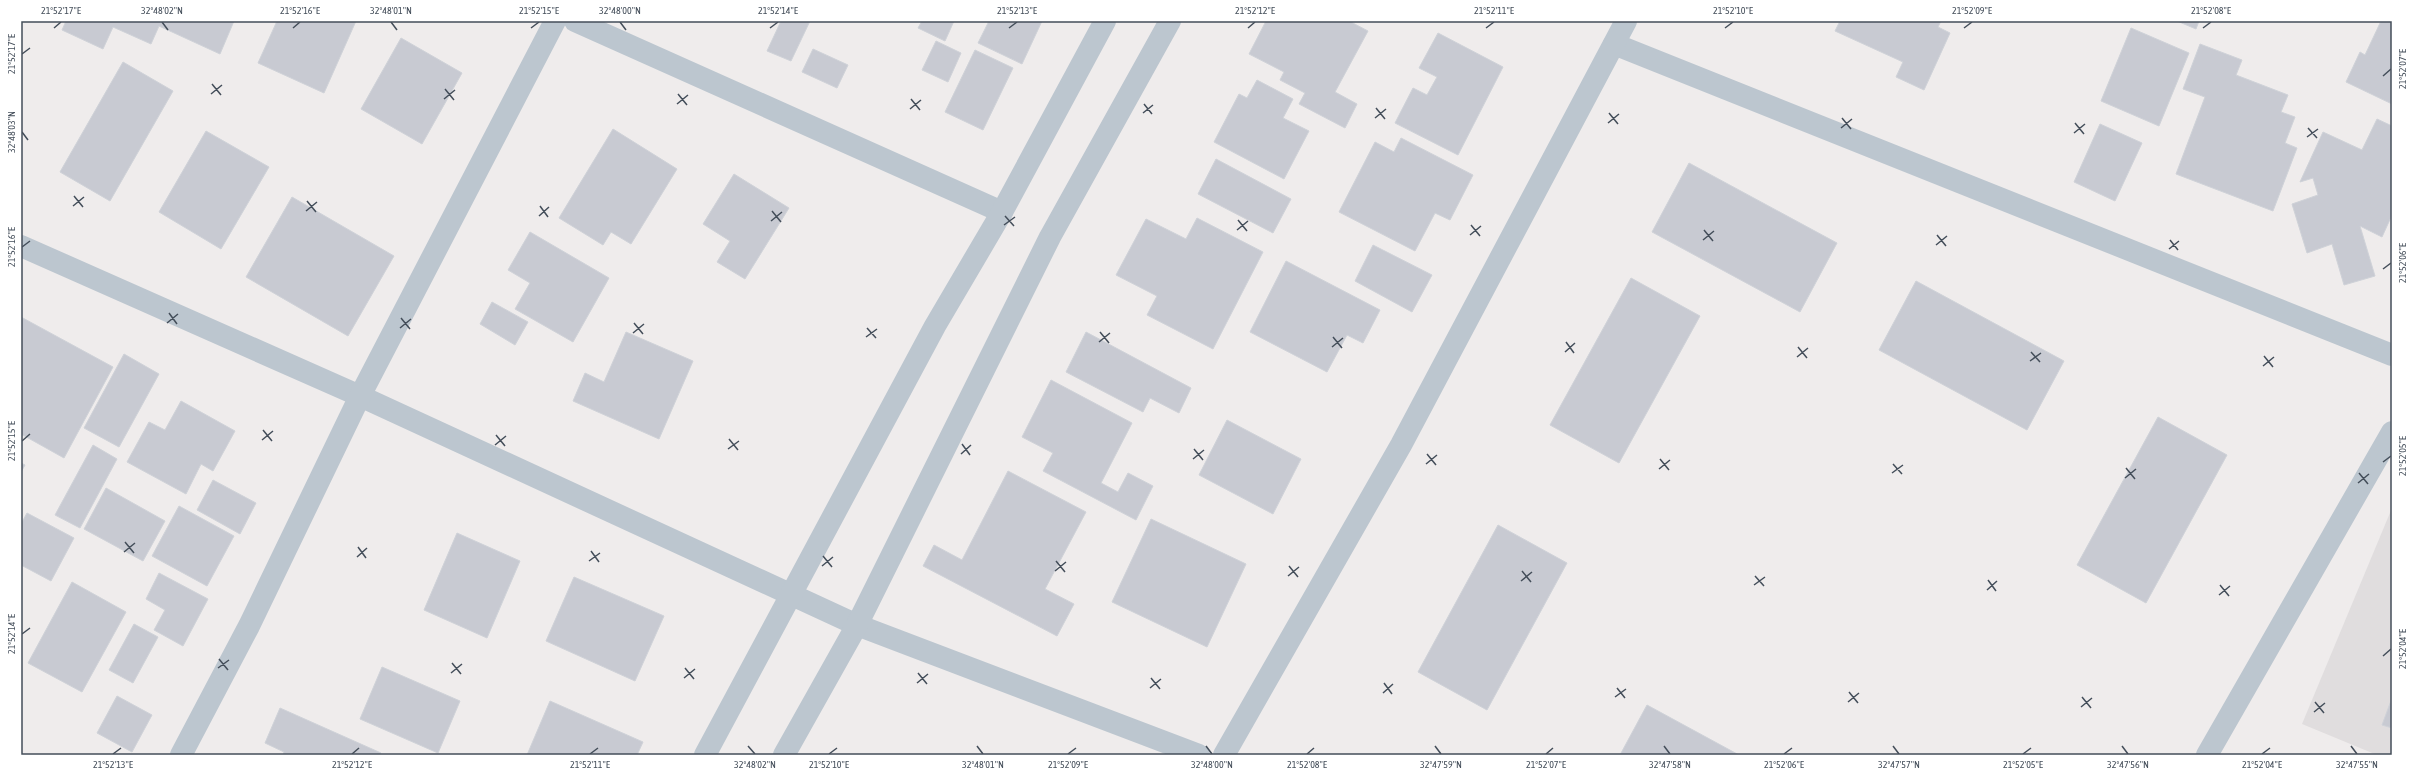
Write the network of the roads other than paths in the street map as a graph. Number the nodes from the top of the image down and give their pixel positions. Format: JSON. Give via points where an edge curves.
{"nodes":[{"id":1,"x":554,"y":21,"type":"edge"},
{"id":2,"x":575,"y":21,"type":"edge"},
{"id":3,"x":1105,"y":21,"type":"edge"},
{"id":4,"x":1170,"y":21,"type":"edge"},
{"id":5,"x":1626,"y":21,"type":"edge"},
{"id":6,"x":1614,"y":44,"type":"junction"},
{"id":7,"x":1002,"y":212,"type":"junction"},
{"id":8,"x":21,"y":246,"type":"edge"},
{"id":9,"x":2392,"y":355,"type":"edge"},
{"id":10,"x":360,"y":396,"type":"junction"},
{"id":11,"x":2392,"y":432,"type":"edge"},
{"id":12,"x":791,"y":596,"type":"junction"},
{"id":13,"x":856,"y":625,"type":"junction"},
{"id":14,"x":180,"y":755,"type":"edge"},
{"id":15,"x":705,"y":755,"type":"edge"},
{"id":16,"x":784,"y":755,"type":"edge"},
{"id":17,"x":1199,"y":755,"type":"edge"},
{"id":18,"x":1224,"y":755,"type":"edge"},
{"id":19,"x":2207,"y":755,"type":"edge"}],
"edges":[{"from":1,"to":10,"type":"street"},
{"from":2,"to":7,"type":"street"},
{"from":3,"to":7,"type":"street"},
{"from":4,"to":13,"type":"street","via":[[1050,237]]},
{"from":5,"to":6,"type":"street"},
{"from":6,"to":9,"type":"street"},
{"from":6,"to":18,"type":"street","via":[[1401,445]]},
{"from":7,"to":12,"type":"street","via":[[935,326]]},
{"from":8,"to":10,"type":"street"},
{"from":10,"to":12,"type":"street"},
{"from":10,"to":14,"type":"street","via":[[249,626]]},
{"from":11,"to":19,"type":"street"},
{"from":12,"to":13,"type":"street"},
{"from":12,"to":15,"type":"street"},
{"from":13,"to":16,"type":"street"},
{"from":13,"to":17,"type":"street"}]}
